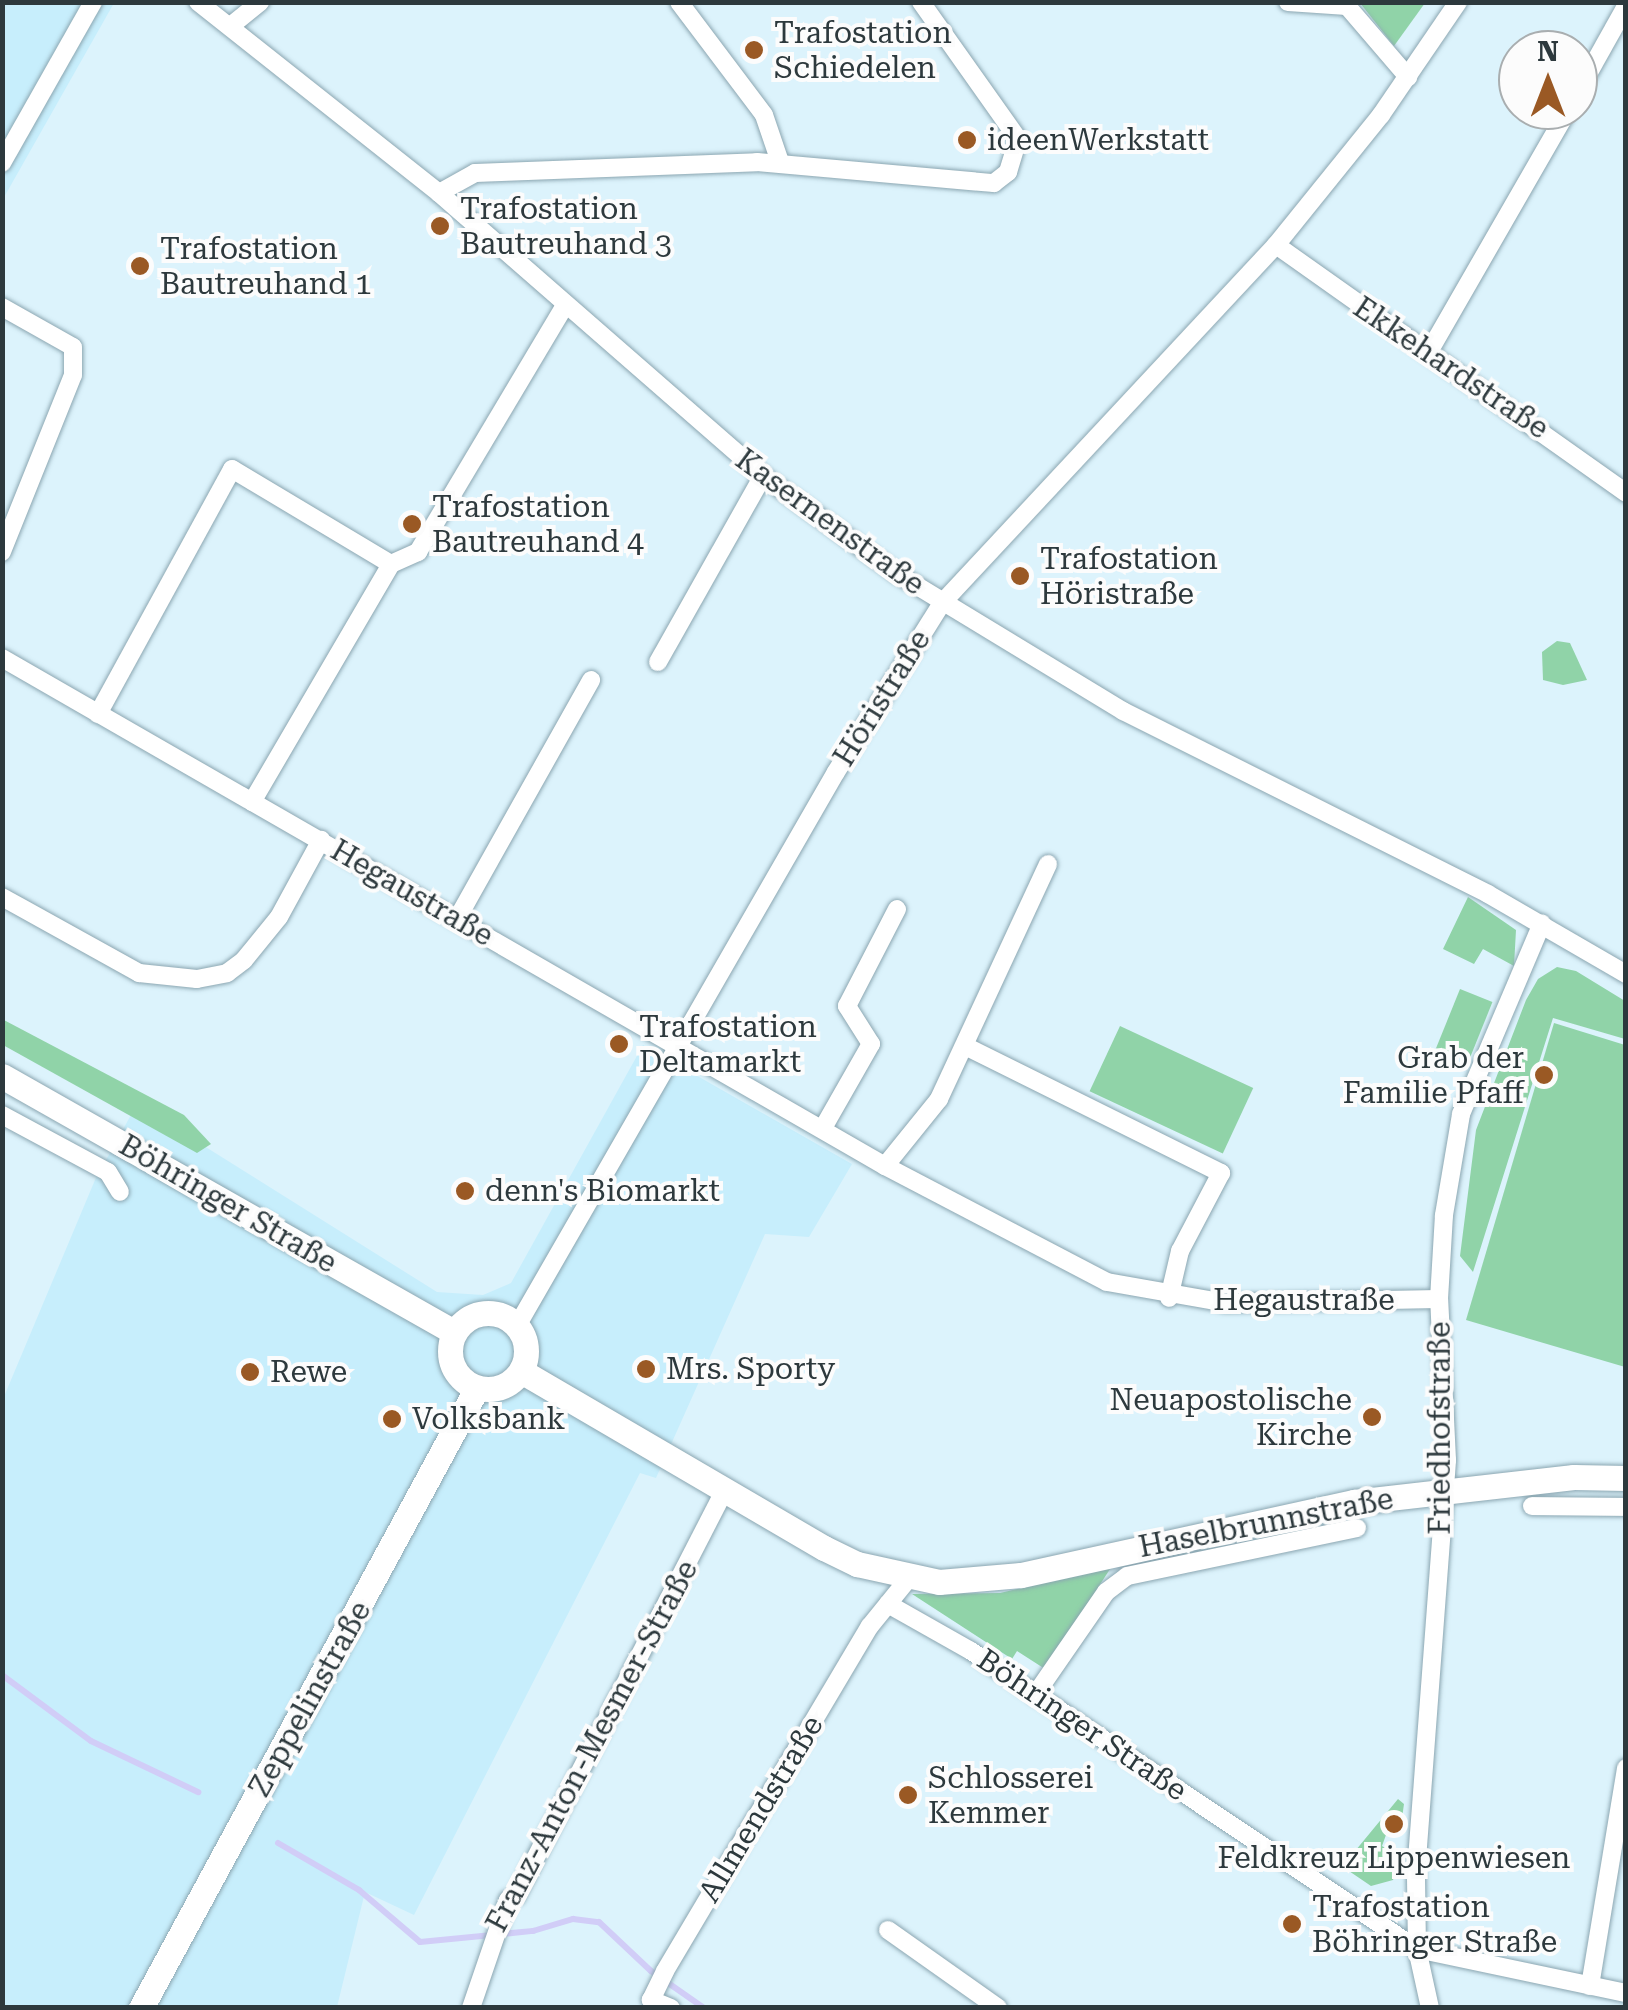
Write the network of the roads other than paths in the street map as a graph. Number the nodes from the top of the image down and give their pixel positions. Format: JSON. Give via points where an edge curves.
{"nodes":[{"id":1,"x":93,"y":2,"type":"edge"},
{"id":2,"x":198,"y":2,"type":"edge"},
{"id":3,"x":260,"y":2,"type":"edge"},
{"id":4,"x":679,"y":2,"type":"edge"},
{"id":5,"x":922,"y":2,"type":"edge"},
{"id":6,"x":1288,"y":2,"type":"edge"},
{"id":7,"x":1458,"y":2,"type":"edge"},
{"id":8,"x":1626,"y":6,"type":"edge"},
{"id":9,"x":234,"y":24,"type":"junction"},
{"id":10,"x":1598,"y":56,"type":"edge"},
{"id":11,"x":1408,"y":77,"type":"junction"},
{"id":12,"x":1556,"y":130,"type":"edge"},
{"id":13,"x":780,"y":162,"type":"junction"},
{"id":14,"x":2,"y":163,"type":"edge"},
{"id":15,"x":439,"y":193,"type":"junction"},
{"id":16,"x":1276,"y":245,"type":"junction"},
{"id":17,"x":564,"y":306,"type":"junction"},
{"id":18,"x":2,"y":307,"type":"edge"},
{"id":19,"x":1430,"y":350,"type":"junction"},
{"id":20,"x":763,"y":476,"type":"junction"},
{"id":21,"x":1626,"y":493,"type":"edge"},
{"id":22,"x":2,"y":552,"type":"edge"},
{"id":23,"x":392,"y":564,"type":"junction"},
{"id":24,"x":942,"y":603,"type":"junction"},
{"id":25,"x":2,"y":658,"type":"edge"},
{"id":26,"x":658,"y":662,"type":"dead end"},
{"id":27,"x":591,"y":680,"type":"dead end"},
{"id":28,"x":98,"y":714,"type":"junction"},
{"id":29,"x":252,"y":802,"type":"junction"},
{"id":30,"x":321,"y":840,"type":"junction"},
{"id":31,"x":1048,"y":864,"type":"dead end"},
{"id":32,"x":2,"y":897,"type":"edge"},
{"id":33,"x":897,"y":909,"type":"dead end"},
{"id":34,"x":457,"y":919,"type":"junction"},
{"id":35,"x":1542,"y":923,"type":"junction"},
{"id":36,"x":1626,"y":974,"type":"edge"},
{"id":37,"x":680,"y":1042,"type":"junction"},
{"id":38,"x":965,"y":1046,"type":"junction"},
{"id":39,"x":2,"y":1076,"type":"edge"},
{"id":40,"x":2,"y":1115,"type":"edge"},
{"id":41,"x":822,"y":1128,"type":"junction"},
{"id":42,"x":885,"y":1166,"type":"junction"},
{"id":43,"x":120,"y":1192,"type":"dead end"},
{"id":44,"x":1169,"y":1298,"type":"junction"},
{"id":45,"x":1439,"y":1299,"type":"junction"},
{"id":46,"x":517,"y":1326,"type":"junction"},
{"id":47,"x":454,"y":1332,"type":"junction"},
{"id":48,"x":521,"y":1371,"type":"junction"},
{"id":49,"x":477,"y":1388,"type":"junction"},
{"id":50,"x":1626,"y":1478,"type":"edge"},
{"id":51,"x":725,"y":1490,"type":"junction"},
{"id":52,"x":1445,"y":1490,"type":"junction"},
{"id":53,"x":1532,"y":1506,"type":"dead end"},
{"id":54,"x":1626,"y":1507,"type":"edge"},
{"id":55,"x":1358,"y":1528,"type":"dead end"},
{"id":56,"x":908,"y":1578,"type":"junction"},
{"id":57,"x":888,"y":1604,"type":"junction"},
{"id":58,"x":1036,"y":1695,"type":"junction"},
{"id":59,"x":1626,"y":1768,"type":"edge"},
{"id":60,"x":888,"y":1930,"type":"dead end"},
{"id":61,"x":1417,"y":1949,"type":"junction"},
{"id":62,"x":1590,"y":1986,"type":"junction"},
{"id":63,"x":1626,"y":1993,"type":"edge"},
{"id":64,"x":141,"y":2008,"type":"edge"},
{"id":65,"x":471,"y":2008,"type":"edge"},
{"id":66,"x":672,"y":2008,"type":"edge"},
{"id":67,"x":998,"y":2008,"type":"edge"},
{"id":68,"x":1430,"y":2008,"type":"edge"}],
"edges":[{"from":1,"to":14,"type":"street"},
{"from":2,"to":9,"type":"street","name":"Kasernenstraße"},
{"from":3,"to":9,"type":"street"},
{"from":4,"to":13,"type":"street","via":[[764,115]]},
{"from":5,"to":13,"type":"street","via":[[1018,139],[1008,172],[994,183]]},
{"from":6,"to":11,"type":"street","via":[[1347,6]]},
{"from":7,"to":11,"type":"street","name":"Höristraße"},
{"from":8,"to":10,"type":"street"},
{"from":9,"to":15,"type":"street","name":"Kasernenstraße"},
{"from":11,"to":16,"type":"street","name":"Höristraße"},
{"from":12,"to":19,"type":"street"},
{"from":13,"to":15,"type":"street","via":[[475,173]]},
{"from":15,"to":17,"type":"street","name":"Kasernenstraße"},
{"from":16,"to":19,"type":"street","name":"Ekkehardstraße"},
{"from":16,"to":24,"type":"street","name":"Höristraße"},
{"from":17,"to":20,"type":"street","name":"Kasernenstraße"},
{"from":17,"to":23,"type":"street","via":[[418,552]]},
{"from":18,"to":22,"type":"street","via":[[73,346],[73,375]]},
{"from":19,"to":21,"type":"street","name":"Ekkehardstraße"},
{"from":20,"to":24,"type":"street","name":"Kasernenstraße"},
{"from":20,"to":26,"type":"street"},
{"from":23,"to":28,"type":"street","via":[[232,469]]},
{"from":23,"to":29,"type":"street"},
{"from":24,"to":35,"type":"street","name":"Kasernenstraße","via":[[1123,711]]},
{"from":24,"to":37,"type":"street","name":"Höristraße"},
{"from":25,"to":28,"type":"street","name":"Hegaustraße"},
{"from":27,"to":34,"type":"street"},
{"from":28,"to":29,"type":"street","name":"Hegaustraße"},
{"from":29,"to":30,"type":"street","name":"Hegaustraße"},
{"from":30,"to":32,"type":"street","via":[[279,918],[227,973],[139,973]]},
{"from":30,"to":34,"type":"street","name":"Hegaustraße"},
{"from":31,"to":38,"type":"street"},
{"from":33,"to":41,"type":"street","via":[[847,1006],[871,1044]]},
{"from":34,"to":37,"type":"street","name":"Hegaustraße"},
{"from":35,"to":36,"type":"street","name":"Kasernenstraße"},
{"from":35,"to":45,"type":"street","name":"Friedhofstraße","via":[[1461,1114],[1451,1154]]},
{"from":37,"to":41,"type":"street","name":"Hegaustraße"},
{"from":37,"to":46,"type":"street","name":"Höristraße"},
{"from":38,"to":42,"type":"street","via":[[939,1099]]},
{"from":38,"to":44,"type":"street","name":"Hegaustraße","via":[[1222,1173],[1180,1251]]},
{"from":39,"to":47,"type":"main road","name":"Böhringer Straße"},
{"from":40,"to":43,"type":"street","name":"Böhringer Straße","via":[[108,1172]]},
{"from":41,"to":42,"type":"street","name":"Hegaustraße"},
{"from":42,"to":44,"type":"street","name":"Hegaustraße","via":[[1107,1282]]},
{"from":44,"to":45,"type":"street","name":"Hegaustraße"},
{"from":45,"to":52,"type":"street","name":"Friedhofstraße"},
{"from":46,"to":47,"type":"main road","via":[[482,1313]]},
{"from":46,"to":48,"type":"main road","via":[[526,1348]]},
{"from":47,"to":49,"type":"main road","via":[[452,1367]]},
{"from":48,"to":49,"type":"main road","via":[[503,1387]]},
{"from":48,"to":51,"type":"main road"},
{"from":49,"to":64,"type":"main road","name":"Zeppelinstraße"},
{"from":50,"to":52,"type":"main road","name":"Haselbrunnstraße"},
{"from":51,"to":56,"type":"main road","via":[[824,1548]]},
{"from":51,"to":65,"type":"street","name":"Franz-Anton-Mesmer-Straße","via":[[502,1914]]},
{"from":52,"to":56,"type":"main road","name":"Haselbrunnstraße","via":[[1236,1524],[1021,1576],[963,1583]]},
{"from":52,"to":61,"type":"street","name":"Friedhofstraße","via":[[1416,1873]]},
{"from":53,"to":54,"type":"street"},
{"from":55,"to":58,"type":"street","name":"Haselbrunnstraße","via":[[1127,1576],[1106,1592]]},
{"from":56,"to":57,"type":"street"},
{"from":57,"to":58,"type":"street","name":"Böhringer Straße"},
{"from":57,"to":66,"type":"street","name":"Allmendstraße","via":[[664,1971],[651,2000]]},
{"from":58,"to":61,"type":"street","name":"Böhringer Straße"},
{"from":59,"to":62,"type":"street"},
{"from":60,"to":67,"type":"street"},
{"from":61,"to":62,"type":"street"},
{"from":61,"to":68,"type":"street"},
{"from":62,"to":63,"type":"street"}]}
